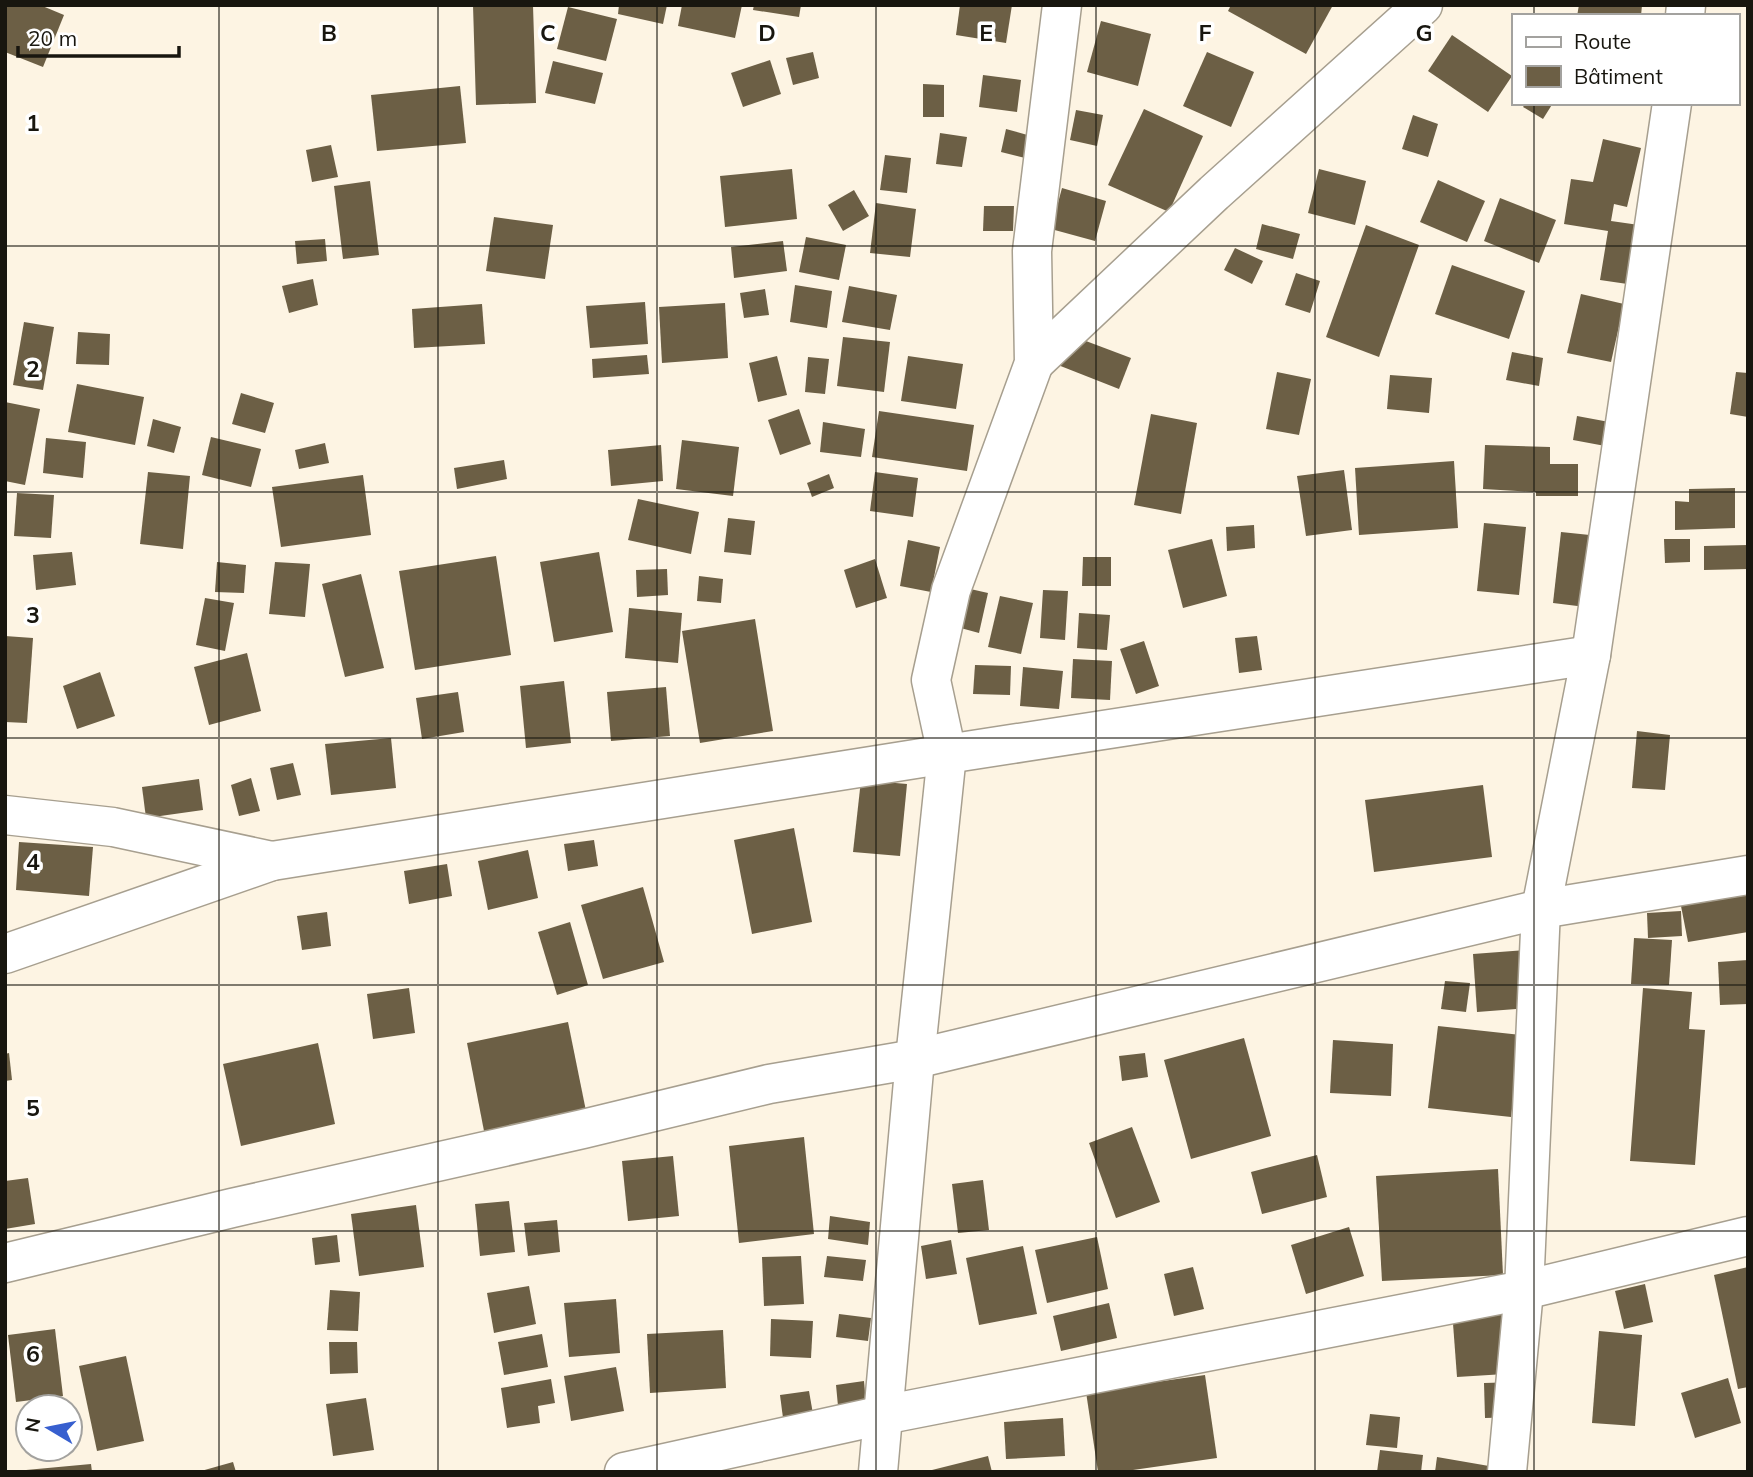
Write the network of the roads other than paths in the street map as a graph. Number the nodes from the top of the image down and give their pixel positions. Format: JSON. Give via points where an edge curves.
{"nodes":[{"id":1,"x":1062,"y":5,"type":"edge"},
{"id":2,"x":1423,"y":5,"type":"edge"},
{"id":3,"x":1672,"y":105,"type":"edge"},
{"id":4,"x":1034,"y":363,"type":"junction"},
{"id":5,"x":1591,"y":655,"type":"junction"},
{"id":6,"x":947,"y":754,"type":"junction"},
{"id":7,"x":5,"y":815,"type":"edge"},
{"id":8,"x":272,"y":861,"type":"junction"},
{"id":9,"x":1748,"y":875,"type":"edge"},
{"id":10,"x":1541,"y":909,"type":"junction"},
{"id":11,"x":5,"y":954,"type":"edge"},
{"id":12,"x":915,"y":1059,"type":"junction"},
{"id":13,"x":1748,"y":1236,"type":"edge"},
{"id":14,"x":5,"y":1263,"type":"edge"},
{"id":15,"x":1524,"y":1290,"type":"junction"},
{"id":16,"x":883,"y":1415,"type":"junction"},
{"id":17,"x":624,"y":1472,"type":"edge"},
{"id":18,"x":878,"y":1472,"type":"edge"},
{"id":19,"x":1507,"y":1472,"type":"edge"}],
"edges":[{"from":1,"to":4,"type":"street","via":[[1032,251]]},
{"from":2,"to":4,"type":"street"},
{"from":3,"to":5,"type":"street"},
{"from":4,"to":6,"type":"street","via":[[951,590],[931,680]]},
{"from":5,"to":6,"type":"street"},
{"from":5,"to":10,"type":"street"},
{"from":6,"to":8,"type":"street"},
{"from":6,"to":12,"type":"street"},
{"from":7,"to":8,"type":"street","via":[[113,827]]},
{"from":8,"to":11,"type":"street"},
{"from":9,"to":10,"type":"street"},
{"from":10,"to":12,"type":"street"},
{"from":10,"to":15,"type":"street"},
{"from":12,"to":14,"type":"street","via":[[769,1084]]},
{"from":12,"to":16,"type":"street"},
{"from":13,"to":15,"type":"street"},
{"from":15,"to":16,"type":"street"},
{"from":15,"to":19,"type":"street"},
{"from":16,"to":17,"type":"street"},
{"from":16,"to":18,"type":"street"}]}
